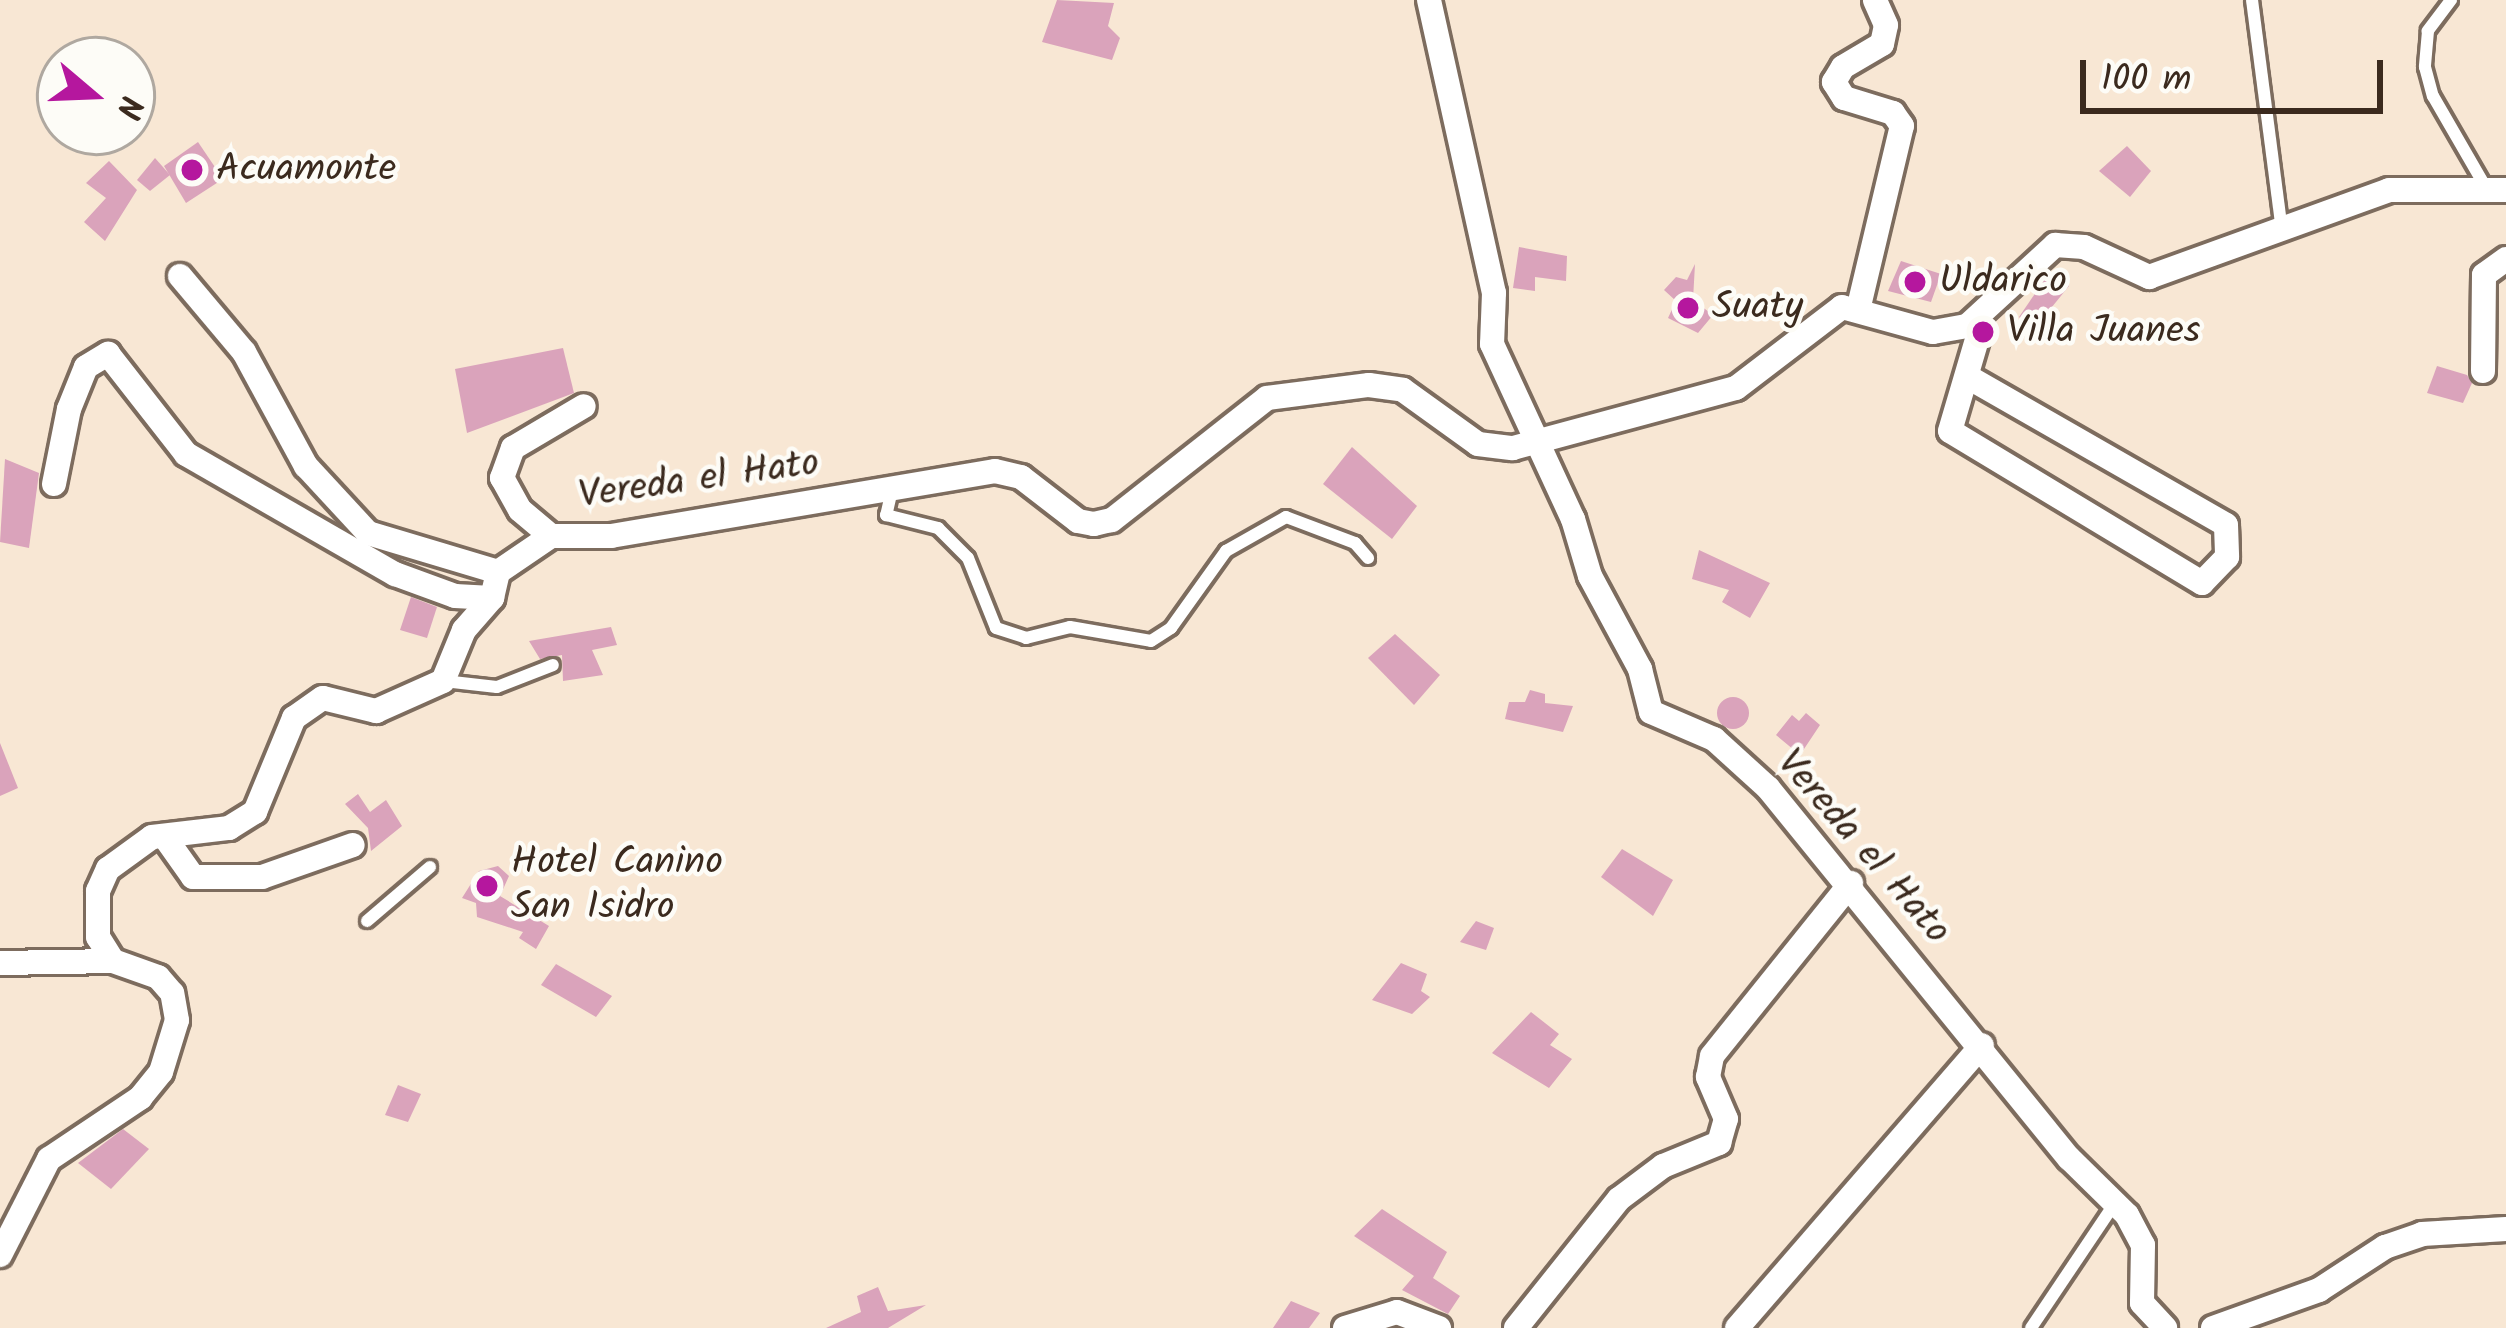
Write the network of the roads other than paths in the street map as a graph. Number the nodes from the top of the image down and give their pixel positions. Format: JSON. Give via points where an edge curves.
{"nodes":[{"id":1,"x":1429,"y":0,"type":"edge"},
{"id":2,"x":1875,"y":0,"type":"edge"},
{"id":3,"x":2252,"y":0,"type":"edge"},
{"id":4,"x":2450,"y":0,"type":"edge"},
{"id":5,"x":2496,"y":188,"type":"edge"},
{"id":6,"x":2506,"y":204,"type":"edge"},
{"id":7,"x":2282,"y":232,"type":"junction"},
{"id":8,"x":2506,"y":259,"type":"edge"},
{"id":9,"x":180,"y":276,"type":"dead end"},
{"id":10,"x":1858,"y":306,"type":"junction"},
{"id":11,"x":1982,"y":324,"type":"junction"},
{"id":12,"x":2482,"y":371,"type":"dead end"},
{"id":13,"x":1968,"y":376,"type":"junction"},
{"id":14,"x":584,"y":406,"type":"dead end"},
{"id":15,"x":1532,"y":444,"type":"junction"},
{"id":16,"x":54,"y":484,"type":"dead end"},
{"id":17,"x":892,"y":490,"type":"junction"},
{"id":18,"x":551,"y":536,"type":"junction"},
{"id":19,"x":1368,"y":558,"type":"dead end"},
{"id":20,"x":498,"y":572,"type":"junction"},
{"id":21,"x":493,"y":598,"type":"junction"},
{"id":22,"x":553,"y":665,"type":"dead end"},
{"id":23,"x":443,"y":681,"type":"junction"},
{"id":24,"x":164,"y":836,"type":"junction"},
{"id":25,"x":353,"y":845,"type":"dead end"},
{"id":26,"x":430,"y":867,"type":"dead end"},
{"id":27,"x":1850,"y":884,"type":"junction"},
{"id":28,"x":367,"y":921,"type":"dead end"},
{"id":29,"x":113,"y":961,"type":"junction"},
{"id":30,"x":0,"y":963,"type":"edge"},
{"id":31,"x":1982,"y":1045,"type":"junction"},
{"id":32,"x":2116,"y":1202,"type":"junction"},
{"id":33,"x":2506,"y":1229,"type":"edge"},
{"id":34,"x":0,"y":1255,"type":"edge"},
{"id":35,"x":2146,"y":1316,"type":"edge"},
{"id":36,"x":1345,"y":1328,"type":"edge"},
{"id":37,"x":1438,"y":1328,"type":"edge"},
{"id":38,"x":1516,"y":1328,"type":"edge"},
{"id":39,"x":1737,"y":1328,"type":"edge"},
{"id":40,"x":2031,"y":1328,"type":"edge"},
{"id":41,"x":2165,"y":1328,"type":"edge"},
{"id":42,"x":2212,"y":1328,"type":"edge"}],
"edges":[{"from":1,"to":15,"type":"street","name":"Vereda el Hato","via":[[1494,293],[1492,344]]},
{"from":2,"to":10,"type":"street","via":[[1886,25],[1882,44],[1843,67],[1834,82],[1844,98],[1893,113],[1903,126]]},
{"from":3,"to":7,"type":"lane"},
{"from":4,"to":5,"type":"lane","via":[[2428,31],[2425,67],[2433,97]]},
{"from":5,"to":6,"type":"street"},
{"from":5,"to":7,"type":"street","via":[[2402,187]]},
{"from":7,"to":11,"type":"street","via":[[2149,278],[2084,247],[2054,245]]},
{"from":8,"to":12,"type":"street","via":[[2484,275]]},
{"from":9,"to":20,"type":"street","via":[[244,352],[306,466],[368,533]]},
{"from":10,"to":11,"type":"street","via":[[1934,332]]},
{"from":10,"to":15,"type":"street","name":"Vereda el Hato","via":[[1842,307],[1736,388]]},
{"from":11,"to":13,"type":"street"},
{"from":13,"to":13,"type":"street","via":[[1950,431],[2202,583],[2228,556],[2226,525]]},
{"from":14,"to":18,"type":"street","via":[[513,448],[502,478],[520,510]]},
{"from":15,"to":17,"type":"street","name":"Vereda el Hato","via":[[1478,445],[1429,402],[1370,385],[1267,398],[1112,520],[1094,524],[1078,521],[1021,476],[995,471]]},
{"from":15,"to":27,"type":"street","name":"Vereda el Hato","via":[[1640,669],[1651,712],[1714,739]]},
{"from":16,"to":21,"type":"street","via":[[86,367],[108,353],[186,454],[394,574],[455,596]]},
{"from":17,"to":18,"type":"street","name":"Vereda el Hato","via":[[611,536]]},
{"from":17,"to":19,"type":"lane","via":[[886,515],[938,528],[968,558],[997,628],[1026,638],[1070,626],[1150,641],[1171,628],[1226,551],[1286,518],[1354,543]]},
{"from":18,"to":20,"type":"street","name":"Vereda el Hato"},
{"from":20,"to":21,"type":"street"},
{"from":21,"to":23,"type":"street","via":[[464,630]]},
{"from":22,"to":23,"type":"lane","via":[[497,687]]},
{"from":23,"to":24,"type":"street","via":[[376,711],[322,698],[294,718],[255,812],[229,828]]},
{"from":24,"to":25,"type":"street","via":[[193,877],[262,878]]},
{"from":24,"to":29,"type":"street","via":[[128,848],[98,891],[98,937]]},
{"from":26,"to":28,"type":"lane"},
{"from":27,"to":31,"type":"street","name":"Vereda el Hato"},
{"from":27,"to":38,"type":"street","via":[[1712,1056],[1708,1077],[1726,1118],[1719,1143],[1664,1166],[1619,1198]]},
{"from":29,"to":30,"type":"street"},
{"from":29,"to":34,"type":"street","via":[[158,977],[172,993],[177,1020],[161,1072],[140,1098],[49,1159]]},
{"from":31,"to":32,"type":"street","name":"Vereda el Hato","via":[[2069,1158]]},
{"from":31,"to":39,"type":"street"},
{"from":32,"to":35,"type":"street","name":"Vereda el Hato","via":[[2138,1228]]},
{"from":32,"to":40,"type":"lane"},
{"from":33,"to":42,"type":"street","via":[[2422,1234],[2385,1247],[2319,1290]]},
{"from":35,"to":41,"type":"street","name":"Vereda el Hato"},
{"from":36,"to":37,"type":"street","via":[[1397,1312]]}]}
